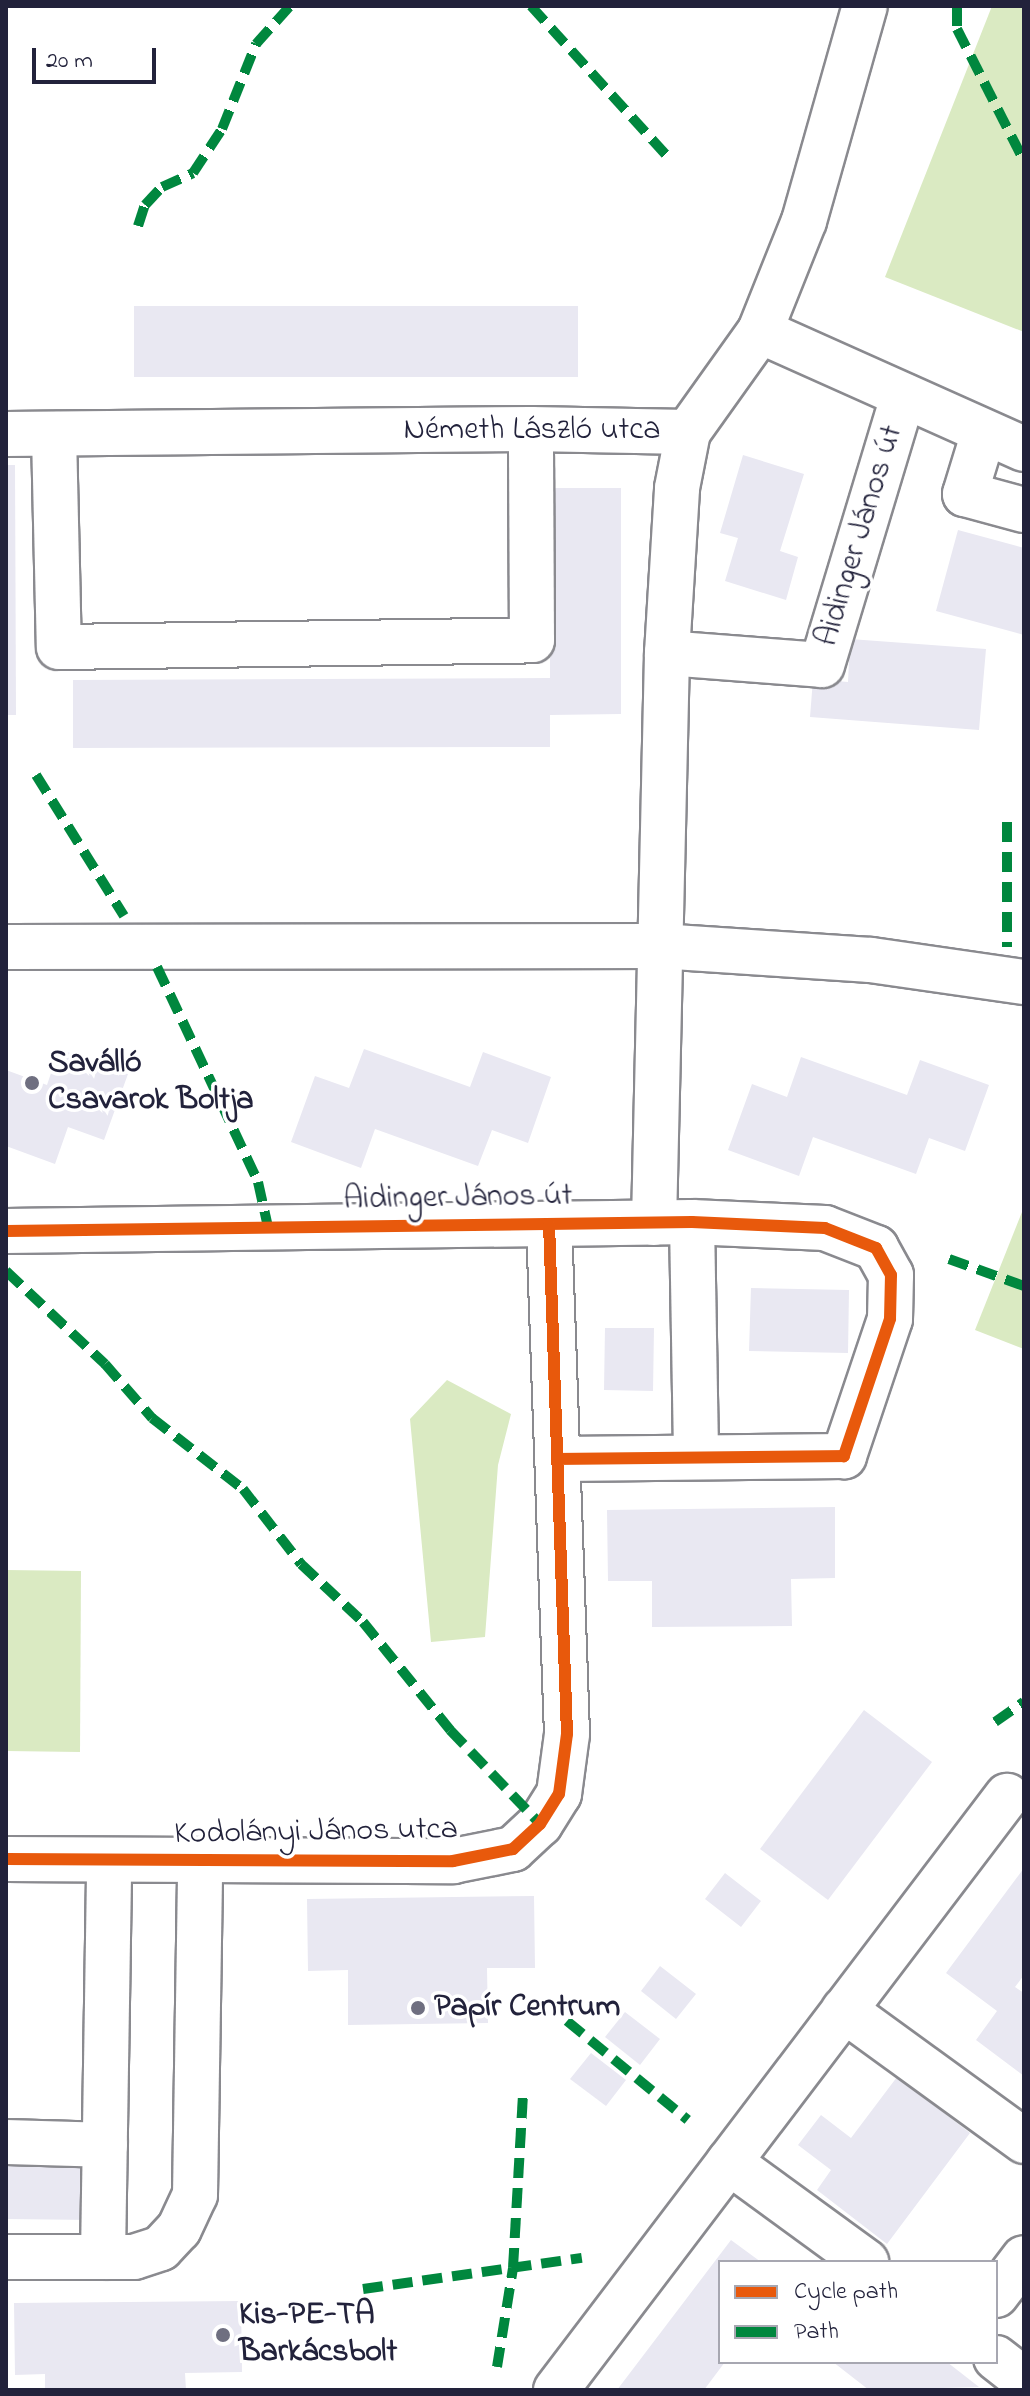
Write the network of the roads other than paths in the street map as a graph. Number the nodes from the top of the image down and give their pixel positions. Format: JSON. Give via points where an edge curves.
{"nodes":[{"id":1,"x":865,"y":6,"type":"edge"},
{"id":2,"x":760,"y":331,"type":"junction"},
{"id":3,"x":903,"y":396,"type":"junction"},
{"id":4,"x":531,"y":429,"type":"junction"},
{"id":5,"x":688,"y":432,"type":"junction"},
{"id":6,"x":984,"y":432,"type":"junction"},
{"id":7,"x":6,"y":434,"type":"edge"},
{"id":8,"x":54,"y":434,"type":"junction"},
{"id":9,"x":1024,"y":449,"type":"edge"},
{"id":10,"x":1024,"y":510,"type":"edge"},
{"id":11,"x":667,"y":653,"type":"junction"},
{"id":12,"x":659,"y":946,"type":"junction"},
{"id":13,"x":6,"y":947,"type":"edge"},
{"id":14,"x":1024,"y":982,"type":"edge"},
{"id":15,"x":673,"y":1222,"type":"junction"},
{"id":16,"x":549,"y":1224,"type":"junction"},
{"id":17,"x":6,"y":1231,"type":"edge"},
{"id":18,"x":696,"y":1456,"type":"junction"},
{"id":19,"x":560,"y":1459,"type":"junction"},
{"id":20,"x":1007,"y":1796,"type":"dead end"},
{"id":21,"x":6,"y":1859,"type":"edge"},
{"id":22,"x":109,"y":1860,"type":"junction"},
{"id":23,"x":200,"y":1861,"type":"junction"},
{"id":24,"x":844,"y":2010,"type":"junction"},
{"id":25,"x":1024,"y":2141,"type":"edge"},
{"id":26,"x":6,"y":2142,"type":"edge"},
{"id":27,"x":105,"y":2145,"type":"junction"},
{"id":28,"x":729,"y":2162,"type":"junction"},
{"id":29,"x":6,"y":2257,"type":"edge"},
{"id":30,"x":103,"y":2257,"type":"junction"},
{"id":31,"x":1024,"y":2258,"type":"edge"},
{"id":32,"x":863,"y":2260,"type":"edge"},
{"id":33,"x":998,"y":2292,"type":"edge"},
{"id":34,"x":998,"y":2360,"type":"edge"},
{"id":35,"x":1024,"y":2380,"type":"edge"},
{"id":36,"x":556,"y":2390,"type":"edge"}],
"edges":[{"from":1,"to":2,"type":"street","name":"Németh László utca","via":[[804,221]]},
{"from":2,"to":3,"type":"street"},
{"from":2,"to":5,"type":"street","name":"Németh László utca"},
{"from":3,"to":6,"type":"street"},
{"from":3,"to":11,"type":"street","name":"Aidinger János út","via":[[822,665]]},
{"from":4,"to":5,"type":"street","name":"Németh László utca"},
{"from":4,"to":8,"type":"street","name":"Németh László utca"},
{"from":4,"to":8,"type":"street","via":[[532,640],[59,647]]},
{"from":5,"to":11,"type":"street","via":[[677,488]]},
{"from":6,"to":9,"type":"street"},
{"from":6,"to":10,"type":"street","via":[[965,494]]},
{"from":7,"to":8,"type":"street","name":"Németh László utca"},
{"from":11,"to":12,"type":"street"},
{"from":12,"to":13,"type":"street"},
{"from":12,"to":14,"type":"street","via":[[871,960]]},
{"from":12,"to":15,"type":"street"},
{"from":15,"to":16,"type":"street","name":"Aidinger János út"},
{"from":15,"to":18,"type":"street"},
{"from":15,"to":18,"type":"street","name":"Aidinger János út","via":[[825,1228],[876,1248],[891,1275],[890,1319],[844,1456]]},
{"from":16,"to":17,"type":"street","name":"Aidinger János út"},
{"from":16,"to":19,"type":"street","name":"Kodolányi János utca"},
{"from":18,"to":19,"type":"street"},
{"from":19,"to":23,"type":"street","name":"Kodolányi János utca","via":[[567,1734],[559,1794],[540,1824],[513,1849],[453,1861]]},
{"from":20,"to":24,"type":"street"},
{"from":21,"to":22,"type":"street","name":"Kodolányi János utca"},
{"from":22,"to":23,"type":"street","name":"Kodolányi János utca"},
{"from":22,"to":27,"type":"street"},
{"from":23,"to":30,"type":"street","name":"Kodolányi János utca","via":[[195,2195],[179,2229],[161,2248],[134,2257]]},
{"from":24,"to":25,"type":"street"},
{"from":24,"to":28,"type":"street"},
{"from":26,"to":27,"type":"street"},
{"from":27,"to":30,"type":"street"},
{"from":28,"to":32,"type":"street"},
{"from":28,"to":36,"type":"street"},
{"from":29,"to":30,"type":"street","name":"Kodolányi János utca"},
{"from":31,"to":33,"type":"street"},
{"from":34,"to":35,"type":"street"}]}
